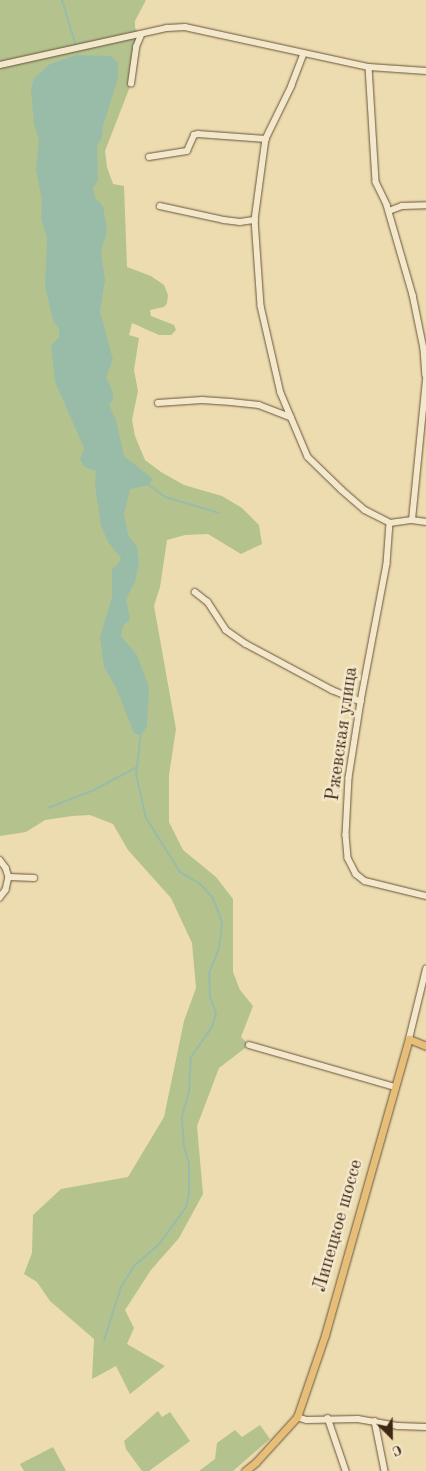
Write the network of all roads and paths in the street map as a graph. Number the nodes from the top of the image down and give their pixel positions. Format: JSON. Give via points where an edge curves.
{"nodes":[{"id":1,"x":141,"y":35,"type":"junction"},
{"id":2,"x":304,"y":54,"type":"junction"},
{"id":3,"x":0,"y":65,"type":"edge"},
{"id":4,"x":369,"y":67,"type":"junction"},
{"id":5,"x":426,"y":71,"type":"edge"},
{"id":6,"x":131,"y":84,"type":"dead end"},
{"id":7,"x":266,"y":139,"type":"junction"},
{"id":8,"x":149,"y":157,"type":"dead end"},
{"id":9,"x":426,"y":205,"type":"edge"},
{"id":10,"x":160,"y":206,"type":"dead end"},
{"id":11,"x":389,"y":212,"type":"junction"},
{"id":12,"x":255,"y":220,"type":"junction"},
{"id":13,"x":426,"y":377,"type":"edge"},
{"id":14,"x":158,"y":403,"type":"dead end"},
{"id":15,"x":291,"y":417,"type":"junction"},
{"id":16,"x":412,"y":520,"type":"junction"},
{"id":17,"x":426,"y":522,"type":"edge"},
{"id":18,"x":390,"y":523,"type":"junction"},
{"id":19,"x":195,"y":592,"type":"dead end"},
{"id":20,"x":361,"y":702,"type":"junction"},
{"id":21,"x":0,"y":860,"type":"edge"},
{"id":22,"x":9,"y":877,"type":"junction"},
{"id":23,"x":34,"y":878,"type":"dead end"},
{"id":24,"x":426,"y":896,"type":"edge"},
{"id":25,"x":0,"y":898,"type":"edge"},
{"id":26,"x":426,"y":969,"type":"edge"},
{"id":27,"x":408,"y":1039,"type":"junction"},
{"id":28,"x":249,"y":1045,"type":"dead end"},
{"id":29,"x":426,"y":1046,"type":"edge"},
{"id":30,"x":394,"y":1088,"type":"junction"},
{"id":31,"x":296,"y":1417,"type":"junction"},
{"id":32,"x":328,"y":1418,"type":"junction"},
{"id":33,"x":375,"y":1422,"type":"junction"},
{"id":34,"x":426,"y":1427,"type":"edge"},
{"id":35,"x":385,"y":1470,"type":"edge"},
{"id":36,"x":245,"y":1471,"type":"edge"},
{"id":37,"x":346,"y":1471,"type":"edge"}],
"edges":[{"from":1,"to":2,"type":"street","via":[[184,26]]},
{"from":1,"to":3,"type":"street"},
{"from":1,"to":6,"type":"street"},
{"from":2,"to":4,"type":"street"},
{"from":2,"to":7,"type":"street"},
{"from":4,"to":5,"type":"street"},
{"from":4,"to":11,"type":"street","via":[[376,182]]},
{"from":7,"to":8,"type":"street","via":[[198,134],[194,135],[187,151]]},
{"from":7,"to":12,"type":"street"},
{"from":9,"to":11,"type":"street","via":[[402,206]]},
{"from":10,"to":12,"type":"street","via":[[224,220]]},
{"from":11,"to":13,"type":"street","via":[[413,295]]},
{"from":12,"to":15,"type":"street","via":[[261,306],[281,393]]},
{"from":13,"to":16,"type":"street"},
{"from":14,"to":15,"type":"street","via":[[202,400],[260,405]]},
{"from":15,"to":18,"type":"street","via":[[308,457],[365,510]]},
{"from":16,"to":17,"type":"street"},
{"from":16,"to":18,"type":"street"},
{"from":18,"to":20,"type":"street","name":"Ржевская улица","via":[[387,564]]},
{"from":19,"to":20,"type":"street","via":[[208,602],[226,630],[246,644]]},
{"from":20,"to":24,"type":"street","name":"Ржевская улица","via":[[349,778],[348,858],[356,874],[365,882]]},
{"from":21,"to":22,"type":"street"},
{"from":22,"to":23,"type":"street"},
{"from":22,"to":25,"type":"street"},
{"from":26,"to":27,"type":"street","name":"Липецкое шоссе"},
{"from":27,"to":29,"type":"main road"},
{"from":27,"to":30,"type":"main road","name":"Липецкое шоссе"},
{"from":28,"to":30,"type":"street"},
{"from":30,"to":31,"type":"main road","name":"Липецкое шоссе","via":[[325,1335]]},
{"from":31,"to":32,"type":"street","via":[[307,1420]]},
{"from":31,"to":36,"type":"main road","name":"Липецкое шоссе"},
{"from":32,"to":33,"type":"street"},
{"from":32,"to":37,"type":"street"},
{"from":33,"to":34,"type":"street"},
{"from":33,"to":35,"type":"street"}]}
